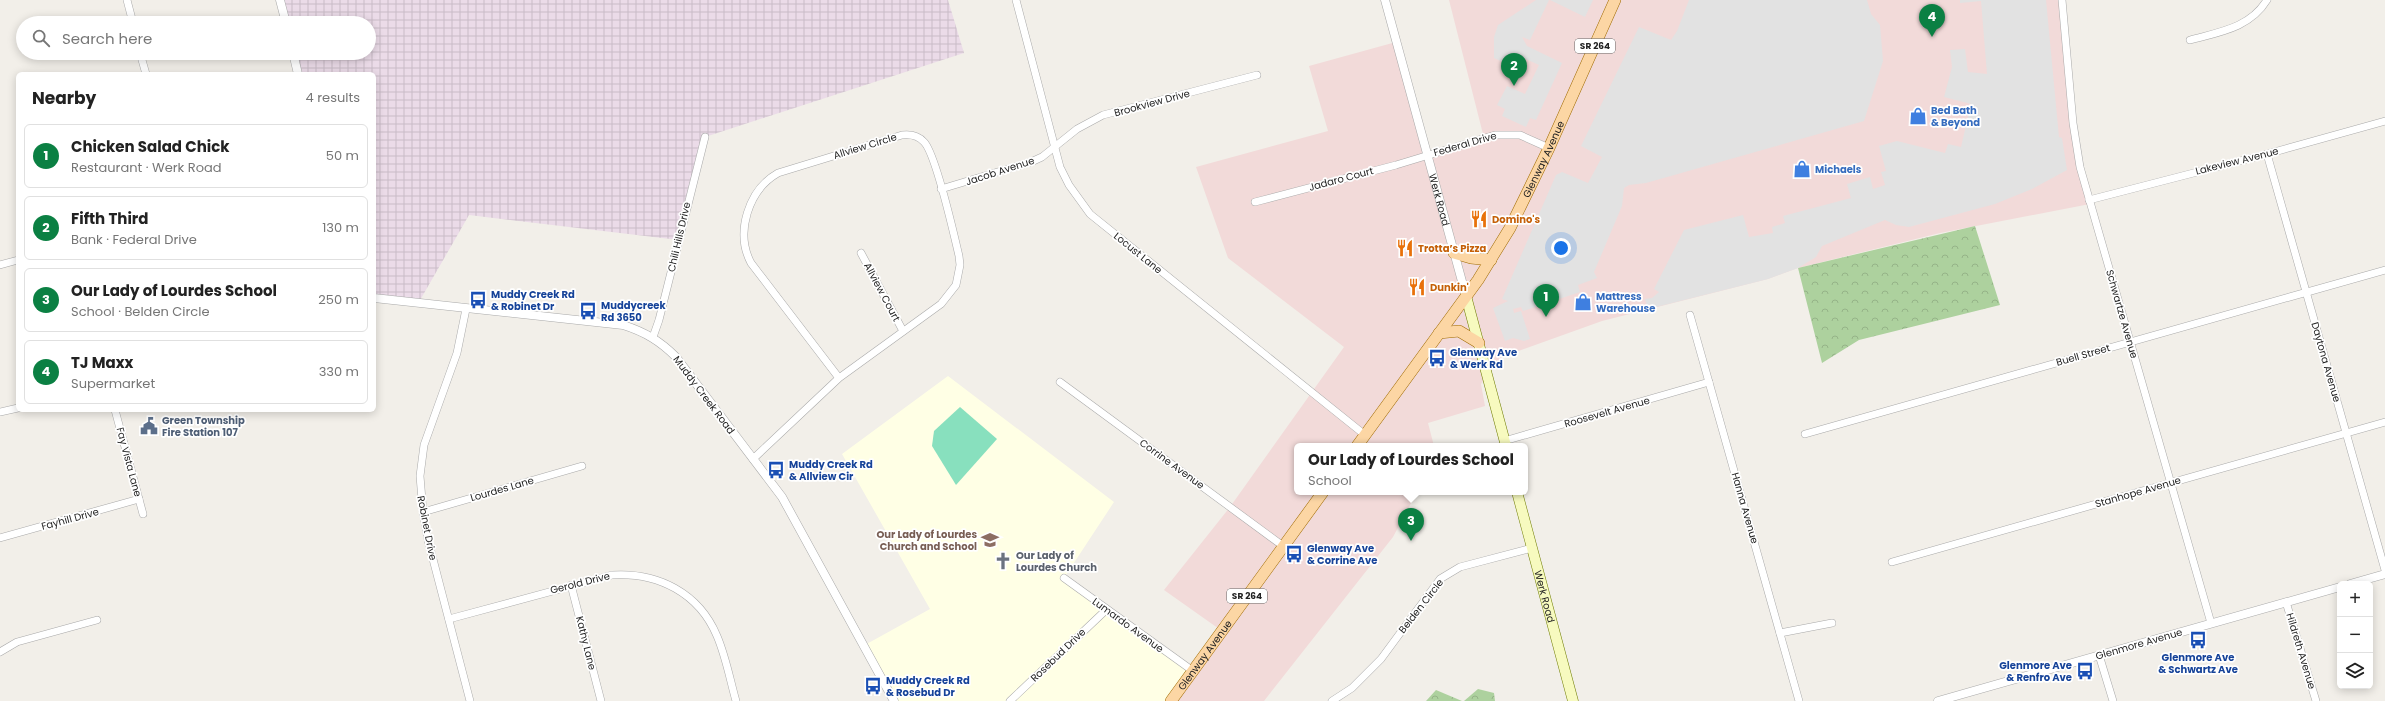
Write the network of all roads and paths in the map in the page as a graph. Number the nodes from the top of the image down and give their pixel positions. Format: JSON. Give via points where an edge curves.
{"nodes":[{"id":1,"x":127,"y":0,"type":"edge"},
{"id":2,"x":280,"y":0,"type":"edge"},
{"id":3,"x":1016,"y":0,"type":"edge"},
{"id":4,"x":1385,"y":0,"type":"edge"},
{"id":5,"x":1616,"y":0,"type":"edge"},
{"id":6,"x":2062,"y":0,"type":"edge"},
{"id":7,"x":2267,"y":0,"type":"edge"},
{"id":8,"x":130,"y":16,"type":"edge"},
{"id":9,"x":284,"y":16,"type":"edge"},
{"id":10,"x":2190,"y":40,"type":"dead end"},
{"id":11,"x":142,"y":60,"type":"edge"},
{"id":12,"x":295,"y":60,"type":"edge"},
{"id":13,"x":145,"y":72,"type":"edge"},
{"id":14,"x":298,"y":72,"type":"edge"},
{"id":15,"x":1257,"y":75,"type":"dead end"},
{"id":16,"x":2385,"y":121,"type":"edge"},
{"id":17,"x":705,"y":138,"type":"dead end"},
{"id":18,"x":1055,"y":145,"type":"junction"},
{"id":19,"x":1549,"y":148,"type":"junction"},
{"id":20,"x":2267,"y":154,"type":"junction"},
{"id":21,"x":1426,"y":155,"type":"junction"},
{"id":22,"x":941,"y":189,"type":"junction"},
{"id":23,"x":2089,"y":200,"type":"junction"},
{"id":24,"x":1255,"y":202,"type":"dead end"},
{"id":25,"x":861,"y":253,"type":"dead end"},
{"id":26,"x":1454,"y":253,"type":"junction"},
{"id":27,"x":1491,"y":260,"type":"junction"},
{"id":28,"x":16,"y":261,"type":"edge"},
{"id":29,"x":0,"y":265,"type":"edge"},
{"id":30,"x":2385,"y":270,"type":"edge"},
{"id":31,"x":2306,"y":293,"type":"junction"},
{"id":32,"x":1466,"y":296,"type":"junction"},
{"id":33,"x":376,"y":298,"type":"edge"},
{"id":34,"x":466,"y":309,"type":"junction"},
{"id":35,"x":1690,"y":315,"type":"dead end"},
{"id":36,"x":902,"y":331,"type":"junction"},
{"id":37,"x":1439,"y":333,"type":"junction"},
{"id":38,"x":653,"y":337,"type":"junction"},
{"id":39,"x":1479,"y":342,"type":"junction"},
{"id":40,"x":2130,"y":342,"type":"junction"},
{"id":41,"x":838,"y":378,"type":"junction"},
{"id":42,"x":1060,"y":382,"type":"dead end"},
{"id":43,"x":1709,"y":382,"type":"junction"},
{"id":44,"x":16,"y":408,"type":"edge"},
{"id":45,"x":0,"y":412,"type":"edge"},
{"id":46,"x":116,"y":412,"type":"edge"},
{"id":47,"x":2385,"y":422,"type":"edge"},
{"id":48,"x":2346,"y":433,"type":"junction"},
{"id":49,"x":1805,"y":434,"type":"dead end"},
{"id":50,"x":1365,"y":435,"type":"junction"},
{"id":51,"x":1359,"y":443,"type":"edge"},
{"id":52,"x":1505,"y":443,"type":"edge"},
{"id":53,"x":753,"y":460,"type":"junction"},
{"id":54,"x":582,"y":466,"type":"dead end"},
{"id":55,"x":2170,"y":483,"type":"junction"},
{"id":56,"x":1321,"y":495,"type":"edge"},
{"id":57,"x":1519,"y":495,"type":"edge"},
{"id":58,"x":139,"y":499,"type":"junction"},
{"id":59,"x":422,"y":512,"type":"junction"},
{"id":60,"x":143,"y":514,"type":"dead end"},
{"id":61,"x":0,"y":538,"type":"edge"},
{"id":62,"x":1283,"y":546,"type":"junction"},
{"id":63,"x":1532,"y":548,"type":"junction"},
{"id":64,"x":1892,"y":562,"type":"dead end"},
{"id":65,"x":2385,"y":570,"type":"edge"},
{"id":66,"x":2385,"y":574,"type":"edge"},
{"id":67,"x":1064,"y":578,"type":"dead end"},
{"id":68,"x":2360,"y":581,"type":"edge"},
{"id":69,"x":571,"y":585,"type":"junction"},
{"id":70,"x":2337,"y":588,"type":"edge"},
{"id":71,"x":2286,"y":602,"type":"junction"},
{"id":72,"x":1106,"y":610,"type":"junction"},
{"id":73,"x":449,"y":619,"type":"junction"},
{"id":74,"x":97,"y":620,"type":"dead end"},
{"id":75,"x":1832,"y":623,"type":"dead end"},
{"id":76,"x":2211,"y":623,"type":"junction"},
{"id":77,"x":1780,"y":634,"type":"junction"},
{"id":78,"x":0,"y":652,"type":"edge"},
{"id":79,"x":2099,"y":655,"type":"junction"},
{"id":80,"x":1193,"y":671,"type":"junction"},
{"id":81,"x":470,"y":701,"type":"edge"},
{"id":82,"x":601,"y":701,"type":"edge"},
{"id":83,"x":736,"y":701,"type":"edge"},
{"id":84,"x":894,"y":701,"type":"edge"},
{"id":85,"x":1010,"y":701,"type":"edge"},
{"id":86,"x":1171,"y":701,"type":"edge"},
{"id":87,"x":1332,"y":701,"type":"edge"},
{"id":88,"x":1573,"y":701,"type":"edge"},
{"id":89,"x":1799,"y":701,"type":"edge"},
{"id":90,"x":1938,"y":701,"type":"edge"},
{"id":91,"x":2113,"y":701,"type":"edge"},
{"id":92,"x":2316,"y":701,"type":"edge"}],
"edges":[{"from":1,"to":8,"type":"street"},
{"from":2,"to":9,"type":"street"},
{"from":3,"to":18,"type":"street","name":"Locust Lane"},
{"from":4,"to":21,"type":"street","name":"Werk Road"},
{"from":5,"to":19,"type":"main road","name":"Glenway Avenue","number":"SR 264"},
{"from":6,"to":23,"type":"street","name":"Schwartze Avenue","via":[[2075,143]]},
{"from":7,"to":10,"type":"street","via":[[2256,15],[2235,28]]},
{"from":11,"to":13,"type":"street"},
{"from":12,"to":14,"type":"street"},
{"from":15,"to":18,"type":"street","name":"Brookview Drive","via":[[1104,115],[1077,129]]},
{"from":16,"to":20,"type":"street","name":"Lakeview Avenue"},
{"from":17,"to":38,"type":"street","name":"Chili Hills Drive"},
{"from":18,"to":22,"type":"street","name":"Jacob Avenue","via":[[1042,157],[1031,162]]},
{"from":18,"to":50,"type":"street","name":"Locust Lane","via":[[1060,167],[1069,185],[1090,214]]},
{"from":19,"to":21,"type":"street","name":"Federal Drive","via":[[1520,135],[1502,134]]},
{"from":19,"to":27,"type":"main road","name":"Glenway Avenue","number":"SR 264","via":[[1510,228]]},
{"from":20,"to":23,"type":"street","name":"Lakeview Avenue"},
{"from":20,"to":31,"type":"street","name":"Daytona Avenue"},
{"from":21,"to":24,"type":"street","name":"Jadaro Court"},
{"from":21,"to":26,"type":"street","name":"Werk Road"},
{"from":22,"to":36,"type":"street","name":"Allview Circle","via":[[960,256],[959,277],[941,304]]},
{"from":22,"to":41,"type":"street","name":"Allview Circle","via":[[928,148],[919,137],[909,134],[778,173],[769,178],[755,193],[745,226],[744,238],[748,257]]},
{"from":23,"to":40,"type":"street","name":"Schwartze Avenue"},
{"from":25,"to":36,"type":"street","name":"Allview Court"},
{"from":26,"to":27,"type":"main road"},
{"from":26,"to":32,"type":"street","name":"Werk Road"},
{"from":27,"to":32,"type":"main road","name":"Glenway Avenue","number":"SR 264"},
{"from":28,"to":29,"type":"street"},
{"from":30,"to":31,"type":"street","name":"Buell Street"},
{"from":31,"to":40,"type":"street","name":"Buell Street"},
{"from":31,"to":48,"type":"street","name":"Daytona Avenue"},
{"from":32,"to":37,"type":"main road","name":"Glenway Avenue","number":"SR 264"},
{"from":32,"to":39,"type":"main road","name":"Werk Road"},
{"from":33,"to":34,"type":"street","name":"Muddy Creek Road"},
{"from":34,"to":38,"type":"street","name":"Muddy Creek Road","via":[[623,325]]},
{"from":34,"to":59,"type":"street","name":"Robinet Drive","via":[[458,352],[423,452],[420,476]]},
{"from":35,"to":43,"type":"street","name":"Hanna Avenue"},
{"from":36,"to":41,"type":"street","name":"Allview Circle"},
{"from":37,"to":39,"type":"main road","via":[[1459,331]]},
{"from":37,"to":50,"type":"main road","name":"Glenway Avenue","number":"SR 264"},
{"from":38,"to":53,"type":"street","name":"Muddy Creek Road","via":[[676,357]]},
{"from":39,"to":52,"type":"main road","name":"Werk Road"},
{"from":40,"to":49,"type":"street","name":"Buell Street"},
{"from":40,"to":55,"type":"street","name":"Schwartze Avenue"},
{"from":41,"to":53,"type":"street","name":"Allview Circle"},
{"from":42,"to":62,"type":"street","name":"Corrine Avenue"},
{"from":43,"to":52,"type":"street","name":"Roosevelt Avenue"},
{"from":43,"to":77,"type":"street","name":"Hanna Avenue"},
{"from":44,"to":45,"type":"street"},
{"from":46,"to":58,"type":"street","name":"Fay Vista Lane"},
{"from":47,"to":48,"type":"street","name":"Stanhope Avenue"},
{"from":48,"to":55,"type":"street","name":"Stanhope Avenue"},
{"from":48,"to":65,"type":"street","name":"Daytona Avenue"},
{"from":50,"to":51,"type":"main road","name":"Glenway Avenue","number":"SR 264"},
{"from":53,"to":84,"type":"street","name":"Muddy Creek Road","via":[[782,497]]},
{"from":54,"to":59,"type":"street","name":"Lourdes Lane"},
{"from":55,"to":64,"type":"street","name":"Stanhope Avenue"},
{"from":55,"to":76,"type":"street","name":"Schwartze Avenue"},
{"from":56,"to":62,"type":"main road","name":"Glenway Avenue","number":"SR 264"},
{"from":57,"to":63,"type":"main road","name":"Werk Road"},
{"from":58,"to":60,"type":"street","name":"Fay Vista Lane"},
{"from":58,"to":61,"type":"street","name":"Fayhill Drive"},
{"from":59,"to":73,"type":"street","name":"Robinet Drive"},
{"from":62,"to":80,"type":"main road","name":"Glenway Avenue","number":"SR 264"},
{"from":63,"to":87,"type":"street","name":"Belden Circle","via":[[1460,567],[1440,579],[1381,659],[1352,688]]},
{"from":63,"to":88,"type":"main road","name":"Werk Road"},
{"from":66,"to":68,"type":"street"},
{"from":67,"to":72,"type":"street","name":"Lumardo Avenue"},
{"from":69,"to":73,"type":"street","name":"Gerold Drive"},
{"from":69,"to":82,"type":"street","name":"Kathy Lane"},
{"from":69,"to":83,"type":"street","name":"Gerold Drive","via":[[612,575],[628,574],[655,579],[682,592],[692,600],[710,623],[718,638]]},
{"from":70,"to":71,"type":"street","name":"Glenmore Avenue"},
{"from":71,"to":76,"type":"street","name":"Glenmore Avenue"},
{"from":71,"to":92,"type":"street","name":"Hildreth Avenue"},
{"from":72,"to":80,"type":"street","name":"Lumardo Avenue"},
{"from":72,"to":85,"type":"street","name":"Rosebud Drive"},
{"from":73,"to":81,"type":"street","name":"Robinet Drive"},
{"from":74,"to":78,"type":"street","via":[[17,642]]},
{"from":75,"to":77,"type":"street"},
{"from":76,"to":79,"type":"street","name":"Glenmore Avenue"},
{"from":77,"to":89,"type":"street","name":"Hanna Avenue"},
{"from":79,"to":90,"type":"street","name":"Glenmore Avenue"},
{"from":79,"to":91,"type":"street"},
{"from":80,"to":86,"type":"main road","name":"Glenway Avenue","number":"SR 264"}]}
